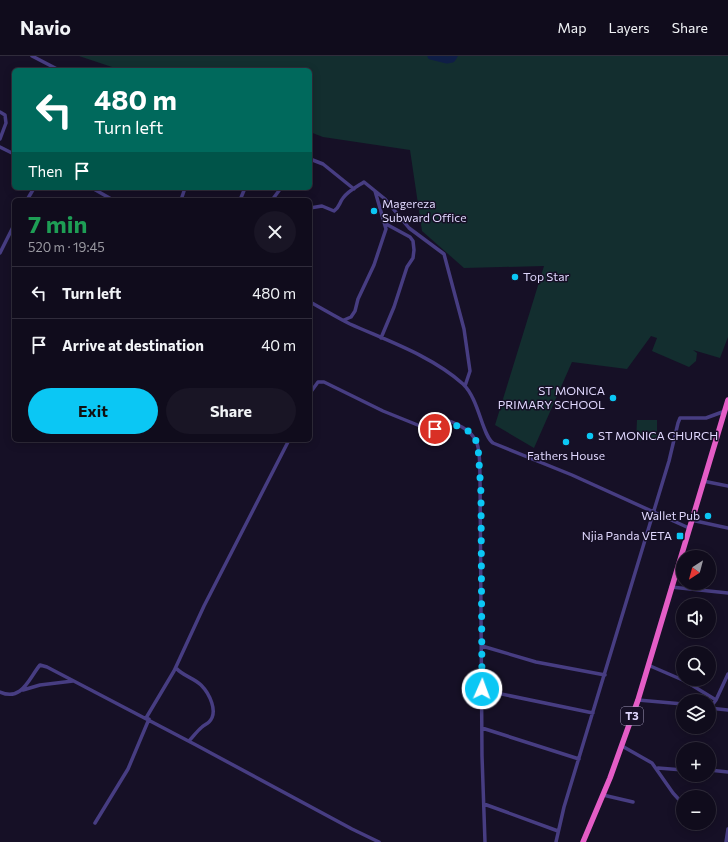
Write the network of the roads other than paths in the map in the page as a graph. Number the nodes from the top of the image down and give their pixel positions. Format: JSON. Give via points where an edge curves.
{"nodes":[{"id":1,"x":32,"y":56,"type":"edge"},
{"id":2,"x":53,"y":68,"type":"edge"},
{"id":3,"x":0,"y":112,"type":"edge"},
{"id":4,"x":0,"y":139,"type":"edge"},
{"id":5,"x":0,"y":147,"type":"edge"},
{"id":6,"x":12,"y":153,"type":"edge"},
{"id":7,"x":312,"y":160,"type":"edge"},
{"id":8,"x":354,"y":189,"type":"junction"},
{"id":9,"x":96,"y":190,"type":"edge"},
{"id":10,"x":375,"y":191,"type":"junction"},
{"id":11,"x":110,"y":198,"type":"edge"},
{"id":12,"x":312,"y":208,"type":"edge"},
{"id":13,"x":386,"y":224,"type":"junction"},
{"id":14,"x":12,"y":230,"type":"edge"},
{"id":15,"x":0,"y":254,"type":"edge"},
{"id":16,"x":312,"y":303,"type":"edge"},
{"id":17,"x":343,"y":320,"type":"junction"},
{"id":18,"x":381,"y":338,"type":"junction"},
{"id":19,"x":465,"y":386,"type":"junction"},
{"id":20,"x":312,"y":390,"type":"edge"},
{"id":21,"x":728,"y":402,"type":"edge"},
{"id":22,"x":725,"y":411,"type":"junction"},
{"id":23,"x":288,"y":442,"type":"edge"},
{"id":24,"x":703,"y":481,"type":"junction"},
{"id":25,"x":728,"y":486,"type":"edge"},
{"id":26,"x":653,"y":510,"type":"junction"},
{"id":27,"x":691,"y":520,"type":"junction"},
{"id":28,"x":689,"y":528,"type":"junction"},
{"id":29,"x":728,"y":528,"type":"edge"},
{"id":30,"x":671,"y":587,"type":"junction"},
{"id":31,"x":728,"y":593,"type":"edge"},
{"id":32,"x":482,"y":646,"type":"junction"},
{"id":33,"x":648,"y":665,"type":"junction"},
{"id":34,"x":176,"y":668,"type":"junction"},
{"id":35,"x":728,"y":674,"type":"edge"},
{"id":36,"x":604,"y":675,"type":"junction"},
{"id":37,"x":74,"y":681,"type":"junction"},
{"id":38,"x":23,"y":690,"type":"junction"},
{"id":39,"x":482,"y":690,"type":"junction"},
{"id":40,"x":0,"y":692,"type":"edge"},
{"id":41,"x":706,"y":694,"type":"edge"},
{"id":42,"x":638,"y":700,"type":"junction"},
{"id":43,"x":716,"y":700,"type":"edge"},
{"id":44,"x":676,"y":703,"type":"edge"},
{"id":45,"x":716,"y":709,"type":"edge"},
{"id":46,"x":728,"y":710,"type":"edge"},
{"id":47,"x":592,"y":713,"type":"junction"},
{"id":48,"x":147,"y":719,"type":"junction"},
{"id":49,"x":482,"y":728,"type":"junction"},
{"id":50,"x":189,"y":741,"type":"junction"},
{"id":51,"x":622,"y":746,"type":"junction"},
{"id":52,"x":580,"y":759,"type":"junction"},
{"id":53,"x":658,"y":768,"type":"junction"},
{"id":54,"x":676,"y":769,"type":"edge"},
{"id":55,"x":716,"y":771,"type":"edge"},
{"id":56,"x":728,"y":772,"type":"edge"},
{"id":57,"x":603,"y":795,"type":"junction"},
{"id":58,"x":676,"y":796,"type":"edge"},
{"id":59,"x":633,"y":802,"type":"dead end"},
{"id":60,"x":484,"y":804,"type":"junction"},
{"id":61,"x":95,"y":823,"type":"dead end"},
{"id":62,"x":728,"y":829,"type":"edge"},
{"id":63,"x":558,"y":831,"type":"junction"},
{"id":64,"x":379,"y":842,"type":"edge"},
{"id":65,"x":486,"y":842,"type":"edge"},
{"id":66,"x":556,"y":842,"type":"edge"},
{"id":67,"x":583,"y":842,"type":"edge"},
{"id":68,"x":726,"y":842,"type":"edge"}],
"edges":[{"from":1,"to":2,"type":"street"},
{"from":3,"to":4,"type":"street","via":[[5,115],[6,123]]},
{"from":5,"to":6,"type":"street"},
{"from":7,"to":8,"type":"street","via":[[322,164]]},
{"from":8,"to":10,"type":"street","via":[[364,182]]},
{"from":8,"to":12,"type":"street","via":[[344,196],[339,208],[334,211],[322,206]]},
{"from":9,"to":11,"type":"street"},
{"from":10,"to":13,"type":"street"},
{"from":10,"to":19,"type":"street","via":[[409,228],[444,254],[464,329],[470,371]]},
{"from":13,"to":17,"type":"street","via":[[374,265],[355,311],[351,317]]},
{"from":13,"to":18,"type":"street","via":[[410,237],[414,250]]},
{"from":14,"to":15,"type":"street"},
{"from":16,"to":17,"type":"street"},
{"from":17,"to":18,"type":"street"},
{"from":18,"to":19,"type":"street","via":[[423,358]]},
{"from":19,"to":26,"type":"street","via":[[478,407],[488,438],[493,443]]},
{"from":20,"to":32,"type":"street","via":[[318,382],[324,382],[427,429],[433,430],[449,420],[474,436],[478,446],[480,475]]},
{"from":21,"to":22,"type":"highway","number":"T3"},
{"from":22,"to":24,"type":"highway","number":"T3"},
{"from":22,"to":26,"type":"street","via":[[706,418],[680,418]]},
{"from":23,"to":34,"type":"street","via":[[212,590]]},
{"from":24,"to":25,"type":"street"},
{"from":24,"to":27,"type":"highway","number":"T3"},
{"from":26,"to":28,"type":"street"},
{"from":26,"to":36,"type":"street"},
{"from":27,"to":28,"type":"highway","number":"T3"},
{"from":27,"to":29,"type":"street"},
{"from":28,"to":30,"type":"highway","number":"T3"},
{"from":30,"to":31,"type":"street"},
{"from":30,"to":33,"type":"highway","number":"T3"},
{"from":32,"to":36,"type":"street","via":[[536,662]]},
{"from":32,"to":39,"type":"street"},
{"from":33,"to":41,"type":"street","via":[[685,681]]},
{"from":33,"to":42,"type":"highway","number":"T3"},
{"from":34,"to":48,"type":"street"},
{"from":34,"to":50,"type":"street","via":[[201,685],[213,706],[210,722],[200,728]]},
{"from":35,"to":43,"type":"street"},
{"from":36,"to":47,"type":"street"},
{"from":37,"to":38,"type":"street"},
{"from":37,"to":38,"type":"street","via":[[56,670],[40,665]]},
{"from":37,"to":48,"type":"street"},
{"from":38,"to":40,"type":"street","via":[[7,695]]},
{"from":39,"to":47,"type":"street"},
{"from":39,"to":49,"type":"street"},
{"from":42,"to":44,"type":"street"},
{"from":42,"to":51,"type":"highway","number":"T3"},
{"from":45,"to":46,"type":"street"},
{"from":47,"to":52,"type":"street"},
{"from":48,"to":50,"type":"street"},
{"from":48,"to":61,"type":"street","via":[[128,769]]},
{"from":49,"to":52,"type":"street"},
{"from":49,"to":60,"type":"street"},
{"from":50,"to":64,"type":"street"},
{"from":51,"to":53,"type":"street","via":[[648,759]]},
{"from":51,"to":57,"type":"highway","number":"T3"},
{"from":52,"to":63,"type":"street"},
{"from":53,"to":54,"type":"street"},
{"from":53,"to":58,"type":"street"},
{"from":55,"to":56,"type":"street"},
{"from":57,"to":59,"type":"street"},
{"from":57,"to":67,"type":"highway","number":"T3"},
{"from":60,"to":63,"type":"street"},
{"from":60,"to":65,"type":"street"},
{"from":62,"to":68,"type":"street"},
{"from":63,"to":66,"type":"street"}]}
